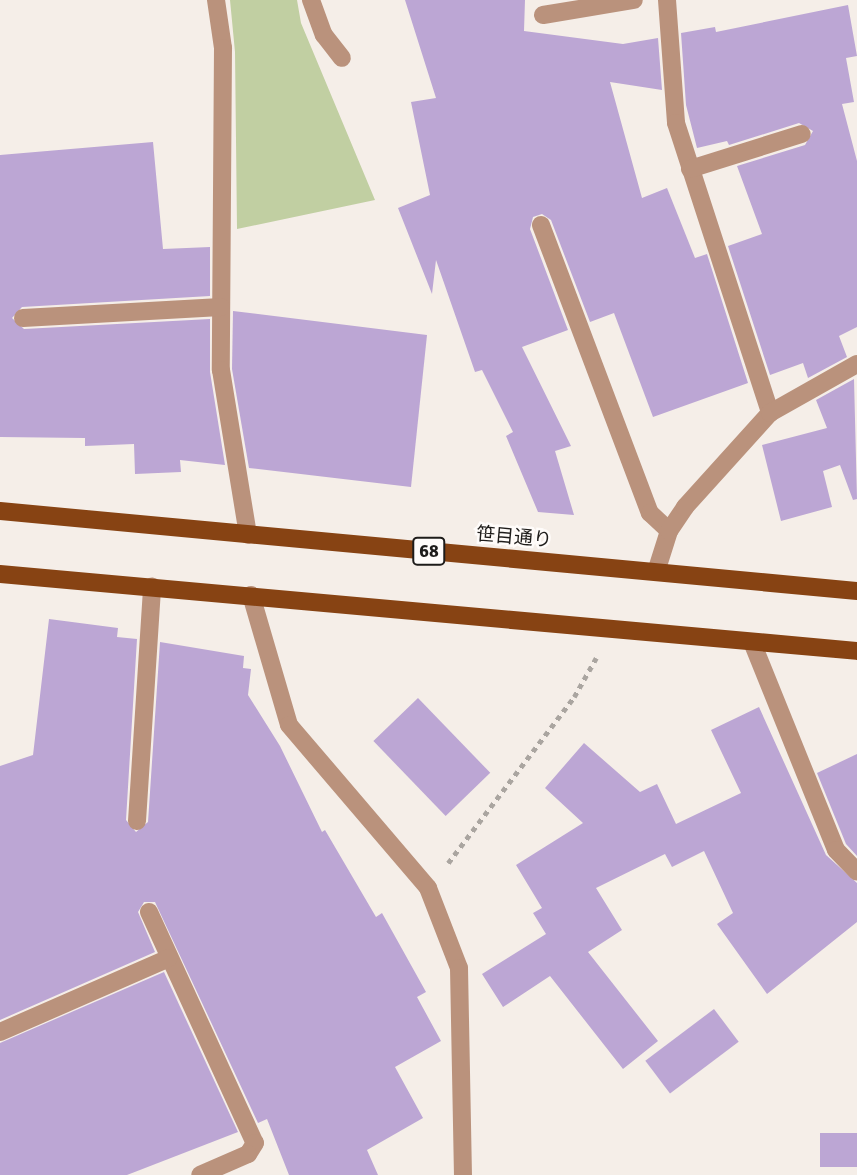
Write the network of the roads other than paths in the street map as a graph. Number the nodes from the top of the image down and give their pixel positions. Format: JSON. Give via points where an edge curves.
{"nodes":[{"id":1,"x":216,"y":0,"type":"edge"},
{"id":2,"x":311,"y":0,"type":"edge"},
{"id":3,"x":634,"y":0,"type":"edge"},
{"id":4,"x":667,"y":0,"type":"edge"},
{"id":5,"x":543,"y":15,"type":"dead end"},
{"id":6,"x":342,"y":58,"type":"dead end"},
{"id":7,"x":802,"y":134,"type":"dead end"},
{"id":8,"x":690,"y":169,"type":"junction"},
{"id":9,"x":541,"y":225,"type":"dead end"},
{"id":10,"x":221,"y":307,"type":"junction"},
{"id":11,"x":23,"y":318,"type":"dead end"},
{"id":12,"x":857,"y":364,"type":"edge"},
{"id":13,"x":770,"y":413,"type":"junction"},
{"id":14,"x":0,"y":511,"type":"edge"},
{"id":15,"x":668,"y":531,"type":"junction"},
{"id":16,"x":248,"y":535,"type":"junction"},
{"id":17,"x":656,"y":572,"type":"junction"},
{"id":18,"x":0,"y":574,"type":"edge"},
{"id":19,"x":152,"y":586,"type":"junction"},
{"id":20,"x":857,"y":591,"type":"edge"},
{"id":21,"x":251,"y":595,"type":"junction"},
{"id":22,"x":752,"y":642,"type":"junction"},
{"id":23,"x":857,"y":651,"type":"edge"},
{"id":24,"x":137,"y":821,"type":"dead end"},
{"id":25,"x":857,"y":872,"type":"edge"},
{"id":26,"x":149,"y":912,"type":"dead end"},
{"id":27,"x":169,"y":958,"type":"junction"},
{"id":28,"x":0,"y":1032,"type":"edge"},
{"id":29,"x":200,"y":1175,"type":"edge"},
{"id":30,"x":463,"y":1175,"type":"edge"}],
"edges":[{"from":1,"to":10,"type":"street","via":[[223,48]]},
{"from":2,"to":6,"type":"street","via":[[324,35]]},
{"from":3,"to":5,"type":"street"},
{"from":4,"to":8,"type":"street","via":[[676,123]]},
{"from":7,"to":8,"type":"street"},
{"from":8,"to":13,"type":"street"},
{"from":9,"to":15,"type":"street","via":[[650,513]]},
{"from":10,"to":11,"type":"street"},
{"from":10,"to":16,"type":"street","via":[[221,370]]},
{"from":12,"to":13,"type":"street"},
{"from":13,"to":15,"type":"street"},
{"from":14,"to":16,"type":"main road","name":"笹目通り","number":"68"},
{"from":15,"to":17,"type":"street"},
{"from":16,"to":17,"type":"main road","name":"笹目通り","number":"68"},
{"from":17,"to":20,"type":"main road","name":"笹目通り","number":"68"},
{"from":18,"to":19,"type":"main road"},
{"from":19,"to":21,"type":"main road"},
{"from":19,"to":24,"type":"street"},
{"from":21,"to":22,"type":"main road"},
{"from":21,"to":30,"type":"street","via":[[289,725],[428,888],[460,968]]},
{"from":22,"to":23,"type":"main road"},
{"from":22,"to":25,"type":"street","via":[[835,850]]},
{"from":26,"to":27,"type":"street"},
{"from":27,"to":28,"type":"street"},
{"from":27,"to":29,"type":"street","via":[[255,1143],[248,1154]]}]}
